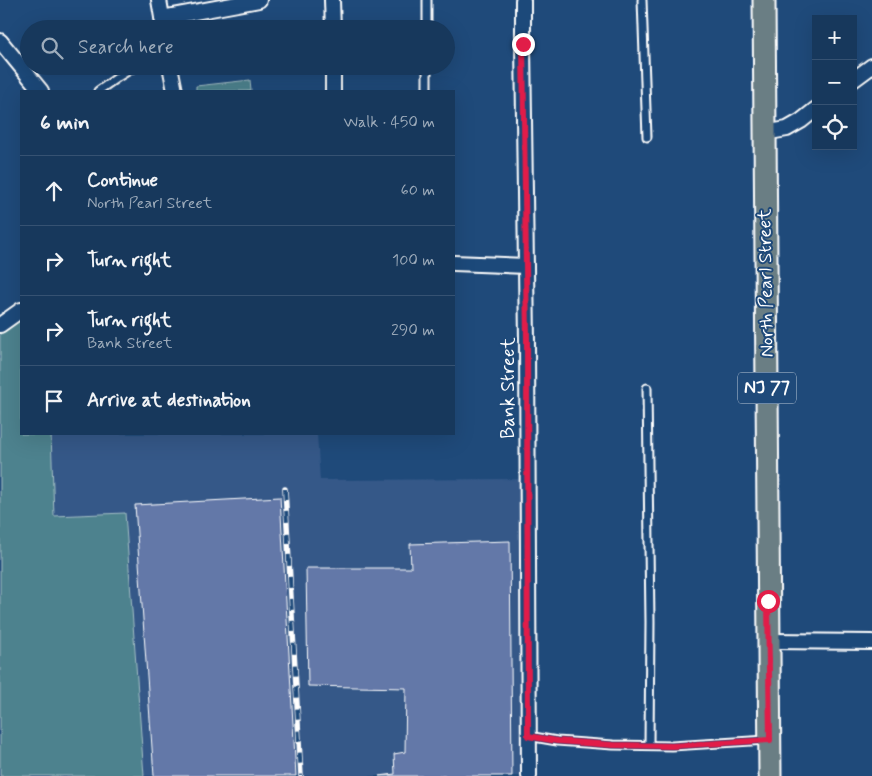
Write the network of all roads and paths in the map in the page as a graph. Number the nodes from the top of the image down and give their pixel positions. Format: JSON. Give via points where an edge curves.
{"nodes":[{"id":1,"x":159,"y":0,"type":"edge"},
{"id":2,"x":259,"y":0,"type":"edge"},
{"id":3,"x":332,"y":0,"type":"edge"},
{"id":4,"x":427,"y":0,"type":"edge"},
{"id":5,"x":523,"y":0,"type":"edge"},
{"id":6,"x":642,"y":0,"type":"edge"},
{"id":7,"x":764,"y":0,"type":"edge"},
{"id":8,"x":162,"y":20,"type":"edge"},
{"id":9,"x":179,"y":20,"type":"edge"},
{"id":10,"x":333,"y":20,"type":"edge"},
{"id":11,"x":427,"y":20,"type":"edge"},
{"id":12,"x":0,"y":41,"type":"edge"},
{"id":13,"x":20,"y":65,"type":"edge"},
{"id":14,"x":872,"y":66,"type":"edge"},
{"id":15,"x":28,"y":75,"type":"edge"},
{"id":16,"x":121,"y":75,"type":"edge"},
{"id":17,"x":171,"y":75,"type":"edge"},
{"id":18,"x":333,"y":75,"type":"edge"},
{"id":19,"x":427,"y":75,"type":"edge"},
{"id":20,"x":857,"y":77,"type":"edge"},
{"id":21,"x":40,"y":90,"type":"edge"},
{"id":22,"x":99,"y":90,"type":"edge"},
{"id":23,"x":175,"y":90,"type":"edge"},
{"id":24,"x":334,"y":90,"type":"edge"},
{"id":25,"x":427,"y":90,"type":"edge"},
{"id":26,"x":812,"y":112,"type":"edge"},
{"id":27,"x":764,"y":133,"type":"junction"},
{"id":28,"x":647,"y":137,"type":"dead end"},
{"id":29,"x":455,"y":263,"type":"edge"},
{"id":30,"x":526,"y":266,"type":"junction"},
{"id":31,"x":20,"y":311,"type":"edge"},
{"id":32,"x":0,"y":325,"type":"edge"},
{"id":33,"x":647,"y":388,"type":"dead end"},
{"id":34,"x":770,"y":641,"type":"junction"},
{"id":35,"x":872,"y":642,"type":"edge"},
{"id":36,"x":528,"y":736,"type":"junction"},
{"id":37,"x":770,"y":740,"type":"junction"},
{"id":38,"x":649,"y":745,"type":"junction"},
{"id":39,"x":529,"y":776,"type":"edge"},
{"id":40,"x":770,"y":776,"type":"edge"}],
"edges":[{"from":1,"to":8,"type":"street"},
{"from":2,"to":9,"type":"street"},
{"from":3,"to":10,"type":"street"},
{"from":4,"to":11,"type":"lane"},
{"from":5,"to":30,"type":"street","name":"Bank Street"},
{"from":6,"to":28,"type":"lane"},
{"from":7,"to":27,"type":"main road","name":"North Pearl Street","number":"NJ 77"},
{"from":12,"to":13,"type":"street"},
{"from":14,"to":20,"type":"street"},
{"from":15,"to":21,"type":"street"},
{"from":16,"to":22,"type":"lane"},
{"from":17,"to":23,"type":"street"},
{"from":18,"to":24,"type":"street"},
{"from":19,"to":25,"type":"lane"},
{"from":26,"to":27,"type":"street","via":[[787,129]]},
{"from":27,"to":34,"type":"main road","name":"North Pearl Street","number":"NJ 77"},
{"from":29,"to":30,"type":"street"},
{"from":30,"to":36,"type":"street","name":"Bank Street"},
{"from":31,"to":32,"type":"street"},
{"from":33,"to":38,"type":"lane"},
{"from":34,"to":35,"type":"street"},
{"from":34,"to":37,"type":"main road","name":"North Pearl Street","number":"NJ 77"},
{"from":36,"to":38,"type":"lane","via":[[557,741]]},
{"from":36,"to":39,"type":"street","name":"Bank Street"},
{"from":37,"to":38,"type":"lane"},
{"from":37,"to":40,"type":"main road","name":"North Pearl Street","number":"NJ 77"}]}
